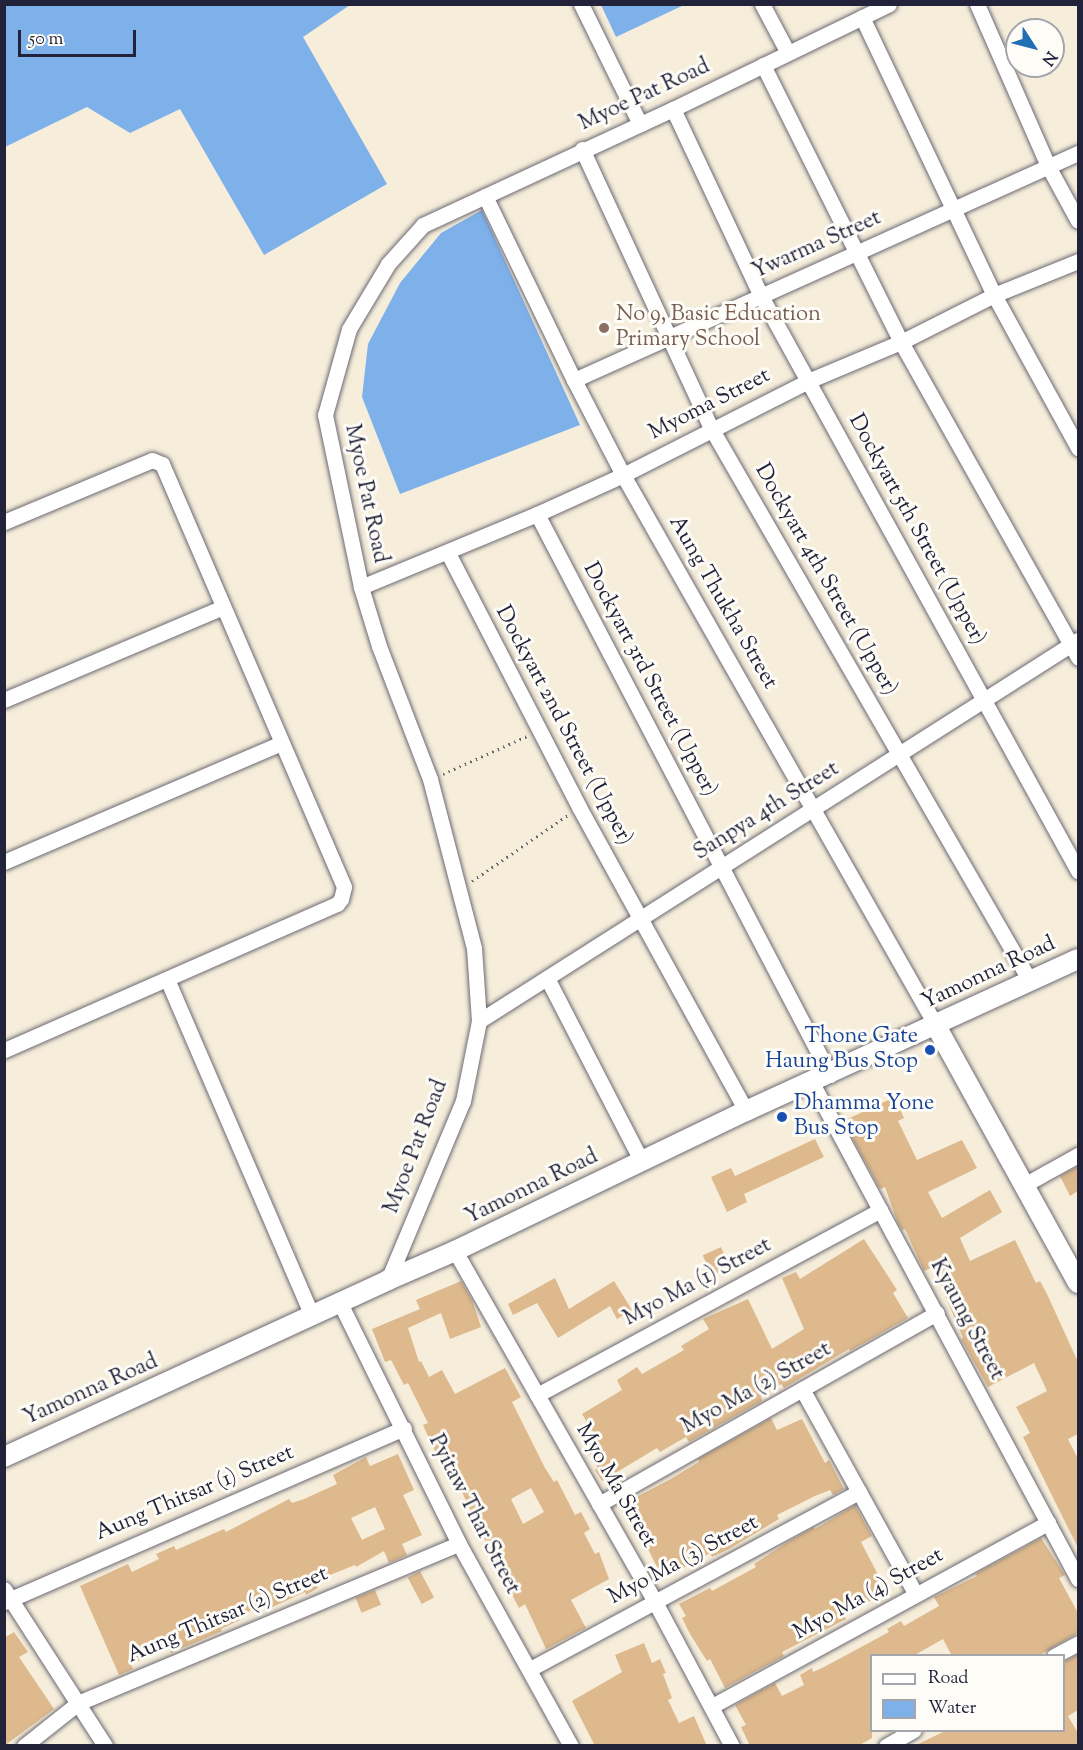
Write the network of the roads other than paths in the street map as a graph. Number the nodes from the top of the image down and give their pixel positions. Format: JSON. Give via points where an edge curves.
{"nodes":[{"id":1,"x":580,"y":4,"type":"edge"},
{"id":2,"x":762,"y":4,"type":"edge"},
{"id":3,"x":889,"y":4,"type":"edge"},
{"id":4,"x":977,"y":4,"type":"edge"},
{"id":5,"x":861,"y":17,"type":"junction"},
{"id":6,"x":788,"y":53,"type":"junction"},
{"id":7,"x":764,"y":65,"type":"junction"},
{"id":8,"x":673,"y":109,"type":"junction"},
{"id":9,"x":640,"y":124,"type":"junction"},
{"id":10,"x":582,"y":149,"type":"junction"},
{"id":11,"x":1078,"y":153,"type":"edge"},
{"id":12,"x":1049,"y":168,"type":"junction"},
{"id":13,"x":484,"y":196,"type":"junction"},
{"id":14,"x":952,"y":210,"type":"junction"},
{"id":15,"x":1078,"y":221,"type":"edge"},
{"id":16,"x":855,"y":254,"type":"junction"},
{"id":17,"x":1078,"y":261,"type":"edge"},
{"id":18,"x":994,"y":295,"type":"junction"},
{"id":19,"x":761,"y":296,"type":"junction"},
{"id":20,"x":669,"y":339,"type":"junction"},
{"id":21,"x":901,"y":342,"type":"junction"},
{"id":22,"x":574,"y":380,"type":"junction"},
{"id":23,"x":808,"y":381,"type":"junction"},
{"id":24,"x":711,"y":428,"type":"junction"},
{"id":25,"x":1078,"y":448,"type":"edge"},
{"id":26,"x":623,"y":475,"type":"junction"},
{"id":27,"x":537,"y":514,"type":"junction"},
{"id":28,"x":4,"y":522,"type":"edge"},
{"id":29,"x":447,"y":553,"type":"junction"},
{"id":30,"x":361,"y":587,"type":"junction"},
{"id":31,"x":223,"y":607,"type":"junction"},
{"id":32,"x":1076,"y":648,"type":"edge"},
{"id":33,"x":4,"y":700,"type":"edge"},
{"id":34,"x":984,"y":700,"type":"junction"},
{"id":35,"x":281,"y":743,"type":"junction"},
{"id":36,"x":899,"y":754,"type":"junction"},
{"id":37,"x":813,"y":809,"type":"junction"},
{"id":38,"x":4,"y":862,"type":"edge"},
{"id":39,"x":721,"y":867,"type":"junction"},
{"id":40,"x":1078,"y":871,"type":"edge"},
{"id":41,"x":640,"y":918,"type":"junction"},
{"id":42,"x":1078,"y":959,"type":"edge"},
{"id":43,"x":547,"y":978,"type":"junction"},
{"id":44,"x":167,"y":979,"type":"junction"},
{"id":45,"x":1030,"y":981,"type":"junction"},
{"id":46,"x":479,"y":1021,"type":"junction"},
{"id":47,"x":935,"y":1024,"type":"junction"},
{"id":48,"x":4,"y":1050,"type":"edge"},
{"id":49,"x":821,"y":1079,"type":"junction"},
{"id":50,"x":746,"y":1112,"type":"junction"},
{"id":51,"x":1078,"y":1155,"type":"edge"},
{"id":52,"x":642,"y":1162,"type":"junction"},
{"id":53,"x":1024,"y":1185,"type":"junction"},
{"id":54,"x":880,"y":1210,"type":"junction"},
{"id":55,"x":455,"y":1251,"type":"junction"},
{"id":56,"x":388,"y":1280,"type":"junction"},
{"id":57,"x":1078,"y":1283,"type":"edge"},
{"id":58,"x":340,"y":1303,"type":"junction"},
{"id":59,"x":937,"y":1313,"type":"junction"},
{"id":60,"x":312,"y":1316,"type":"junction"},
{"id":61,"x":802,"y":1389,"type":"junction"},
{"id":62,"x":537,"y":1395,"type":"junction"},
{"id":63,"x":404,"y":1428,"type":"junction"},
{"id":64,"x":4,"y":1457,"type":"edge"},
{"id":65,"x":859,"y":1492,"type":"junction"},
{"id":66,"x":599,"y":1504,"type":"junction"},
{"id":67,"x":1048,"y":1523,"type":"junction"},
{"id":68,"x":459,"y":1544,"type":"junction"},
{"id":69,"x":1078,"y":1579,"type":"edge"},
{"id":70,"x":916,"y":1595,"type":"junction"},
{"id":71,"x":6,"y":1596,"type":"edge"},
{"id":72,"x":655,"y":1602,"type":"junction"},
{"id":73,"x":1078,"y":1643,"type":"edge"},
{"id":74,"x":1058,"y":1654,"type":"edge"},
{"id":75,"x":530,"y":1669,"type":"junction"},
{"id":76,"x":78,"y":1703,"type":"junction"},
{"id":77,"x":712,"y":1706,"type":"junction"},
{"id":78,"x":912,"y":1732,"type":"edge"},
{"id":79,"x":24,"y":1746,"type":"edge"},
{"id":80,"x":105,"y":1746,"type":"edge"},
{"id":81,"x":571,"y":1746,"type":"edge"},
{"id":82,"x":732,"y":1746,"type":"edge"},
{"id":83,"x":886,"y":1746,"type":"edge"}],
"edges":[{"from":1,"to":9,"type":"street"},
{"from":2,"to":6,"type":"street"},
{"from":3,"to":5,"type":"street","name":"Myoe Pat Road"},
{"from":4,"to":12,"type":"street"},
{"from":5,"to":6,"type":"street","name":"Myoe Pat Road"},
{"from":5,"to":14,"type":"street"},
{"from":6,"to":7,"type":"street","name":"Myoe Pat Road"},
{"from":7,"to":8,"type":"street","name":"Myoe Pat Road"},
{"from":7,"to":16,"type":"street"},
{"from":8,"to":9,"type":"street","name":"Myoe Pat Road"},
{"from":8,"to":19,"type":"street","name":"Dockyart 5th Street (Upper)"},
{"from":9,"to":10,"type":"street","name":"Myoe Pat Road"},
{"from":10,"to":13,"type":"street","name":"Myoe Pat Road"},
{"from":10,"to":20,"type":"street","name":"Dockyart 4th Street (Upper)"},
{"from":11,"to":12,"type":"street","name":"Ywarma Street"},
{"from":12,"to":14,"type":"street","name":"Ywarma Street"},
{"from":12,"to":15,"type":"street"},
{"from":13,"to":22,"type":"street","name":"Aung Thukha Street"},
{"from":13,"to":30,"type":"street","name":"Myoe Pat Road","via":[[423,225],[388,264],[349,329],[325,416]]},
{"from":14,"to":16,"type":"street","name":"Ywarma Street"},
{"from":14,"to":18,"type":"street"},
{"from":16,"to":19,"type":"street","name":"Ywarma Street"},
{"from":16,"to":21,"type":"street"},
{"from":17,"to":18,"type":"street","name":"Myoma Street"},
{"from":18,"to":21,"type":"street","name":"Myoma Street"},
{"from":18,"to":25,"type":"street"},
{"from":19,"to":20,"type":"street","name":"Ywarma Street"},
{"from":19,"to":23,"type":"street","name":"Dockyart 5th Street (Upper)"},
{"from":20,"to":22,"type":"street","name":"Ywarma Street"},
{"from":20,"to":24,"type":"street","name":"Dockyart 4th Street (Upper)"},
{"from":21,"to":23,"type":"street","name":"Myoma Street"},
{"from":21,"to":32,"type":"street"},
{"from":22,"to":26,"type":"street","name":"Aung Thukha Street"},
{"from":23,"to":24,"type":"street","name":"Myoma Street"},
{"from":23,"to":34,"type":"street","name":"Dockyart 5th Street (Upper)"},
{"from":24,"to":26,"type":"street","name":"Myoma Street"},
{"from":24,"to":36,"type":"street","name":"Dockyart 4th Street (Upper)"},
{"from":26,"to":27,"type":"street","name":"Myoma Street"},
{"from":26,"to":37,"type":"street","name":"Aung Thukha Street"},
{"from":27,"to":29,"type":"street","name":"Myoma Street"},
{"from":27,"to":39,"type":"street","name":"Dockyart 3rd Street (Upper)"},
{"from":28,"to":31,"type":"street","via":[[156,460],[162,464]]},
{"from":29,"to":30,"type":"street","name":"Myoma Street"},
{"from":29,"to":41,"type":"street","name":"Dockyart 2nd Street (Upper)"},
{"from":30,"to":46,"type":"street","name":"Myoe Pat Road","via":[[379,646],[430,779],[474,948]]},
{"from":31,"to":33,"type":"street"},
{"from":31,"to":35,"type":"street"},
{"from":32,"to":34,"type":"street","name":"Sanpya 4th Street"},
{"from":34,"to":36,"type":"street","name":"Sanpya 4th Street"},
{"from":34,"to":40,"type":"street","name":"Dockyart 5th Street (Upper)"},
{"from":35,"to":38,"type":"street"},
{"from":35,"to":44,"type":"street","via":[[344,887],[342,899]]},
{"from":36,"to":37,"type":"street","name":"Sanpya 4th Street"},
{"from":36,"to":45,"type":"street","name":"Dockyart 4th Street (Upper)"},
{"from":37,"to":39,"type":"street","name":"Sanpya 4th Street"},
{"from":37,"to":47,"type":"street","name":"Aung Thukha Street"},
{"from":39,"to":41,"type":"street","name":"Sanpya 4th Street"},
{"from":39,"to":49,"type":"street","name":"Dockyart 3rd Street (Upper)"},
{"from":41,"to":43,"type":"street","name":"Sanpya 4th Street"},
{"from":41,"to":50,"type":"street","name":"Dockyart 2nd Street (Upper)"},
{"from":42,"to":45,"type":"main road","name":"Yamonna Road"},
{"from":43,"to":46,"type":"street","name":"Sanpya 4th Street"},
{"from":43,"to":52,"type":"street"},
{"from":44,"to":48,"type":"street"},
{"from":44,"to":60,"type":"street"},
{"from":45,"to":47,"type":"main road","name":"Yamonna Road"},
{"from":46,"to":56,"type":"street","name":"Myoe Pat Road","via":[[463,1101]]},
{"from":47,"to":49,"type":"main road","name":"Yamonna Road"},
{"from":47,"to":53,"type":"main road"},
{"from":49,"to":50,"type":"main road","name":"Yamonna Road"},
{"from":49,"to":54,"type":"street","name":"Kyaung Street"},
{"from":50,"to":52,"type":"main road","name":"Yamonna Road"},
{"from":51,"to":53,"type":"street"},
{"from":52,"to":55,"type":"main road","name":"Yamonna Road"},
{"from":53,"to":57,"type":"main road"},
{"from":54,"to":59,"type":"street","name":"Kyaung Street"},
{"from":54,"to":62,"type":"street","name":"Myo Ma (1) Street"},
{"from":55,"to":56,"type":"main road","name":"Yamonna Road"},
{"from":55,"to":62,"type":"street","name":"Myo Ma Street"},
{"from":56,"to":58,"type":"main road","name":"Yamonna Road"},
{"from":58,"to":60,"type":"main road","name":"Yamonna Road"},
{"from":58,"to":63,"type":"street","name":"Pyitaw Thar Street"},
{"from":59,"to":61,"type":"street","name":"Myo Ma (2) Street"},
{"from":59,"to":67,"type":"street","name":"Kyaung Street"},
{"from":60,"to":64,"type":"main road","name":"Yamonna Road"},
{"from":61,"to":65,"type":"street"},
{"from":61,"to":66,"type":"street","name":"Myo Ma (2) Street"},
{"from":62,"to":66,"type":"street","name":"Myo Ma Street"},
{"from":63,"to":68,"type":"street","name":"Pyitaw Thar Street"},
{"from":63,"to":71,"type":"street","name":"Aung Thitsar (1) Street"},
{"from":65,"to":70,"type":"street"},
{"from":65,"to":72,"type":"street","name":"Myo Ma (3) Street"},
{"from":66,"to":72,"type":"street","name":"Myo Ma Street"},
{"from":67,"to":69,"type":"street","name":"Kyaung Street"},
{"from":67,"to":70,"type":"street","name":"Myo Ma (4) Street"},
{"from":68,"to":75,"type":"street","name":"Pyitaw Thar Street"},
{"from":68,"to":76,"type":"street","name":"Aung Thitsar (2) Street"},
{"from":70,"to":77,"type":"street","name":"Myo Ma (4) Street"},
{"from":71,"to":76,"type":"street"},
{"from":72,"to":75,"type":"street","name":"Myo Ma (3) Street"},
{"from":72,"to":77,"type":"street","name":"Myo Ma Street"},
{"from":73,"to":74,"type":"street"},
{"from":75,"to":81,"type":"street","name":"Pyitaw Thar Street"},
{"from":76,"to":79,"type":"street","name":"Aung Thitsar (2) Street"},
{"from":76,"to":80,"type":"street"},
{"from":77,"to":82,"type":"street","name":"Myo Ma Street"},
{"from":78,"to":83,"type":"street"}]}
